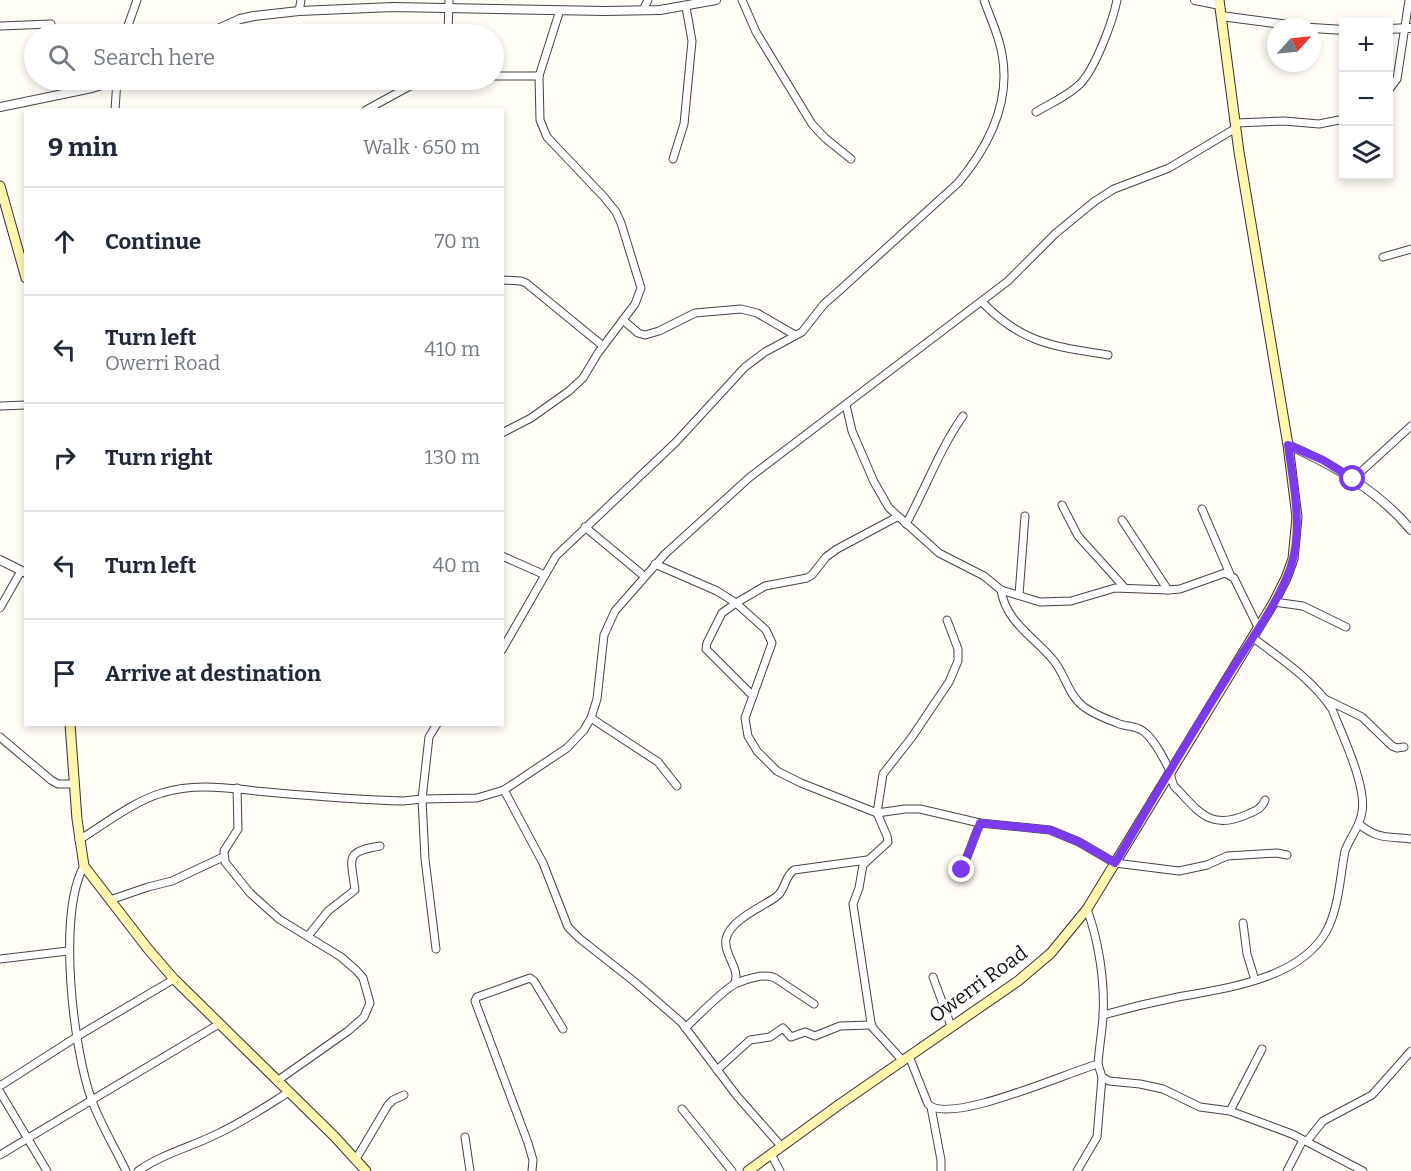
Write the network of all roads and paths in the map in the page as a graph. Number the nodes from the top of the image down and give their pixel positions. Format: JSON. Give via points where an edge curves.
{"nodes":[{"id":1,"x":137,"y":0,"type":"edge"},
{"id":2,"x":301,"y":0,"type":"edge"},
{"id":3,"x":524,"y":0,"type":"edge"},
{"id":4,"x":648,"y":0,"type":"edge"},
{"id":5,"x":716,"y":0,"type":"edge"},
{"id":6,"x":742,"y":0,"type":"edge"},
{"id":7,"x":984,"y":0,"type":"edge"},
{"id":8,"x":1117,"y":0,"type":"edge"},
{"id":9,"x":1195,"y":0,"type":"edge"},
{"id":10,"x":1409,"y":0,"type":"edge"},
{"id":11,"x":1219,"y":2,"type":"edge"},
{"id":12,"x":449,"y":4,"type":"edge"},
{"id":13,"x":686,"y":7,"type":"junction"},
{"id":14,"x":525,"y":10,"type":"junction"},
{"id":15,"x":560,"y":10,"type":"junction"},
{"id":16,"x":643,"y":10,"type":"junction"},
{"id":17,"x":299,"y":11,"type":"junction"},
{"id":18,"x":1221,"y":16,"type":"junction"},
{"id":19,"x":1267,"y":22,"type":"edge"},
{"id":20,"x":129,"y":24,"type":"edge"},
{"id":21,"x":229,"y":24,"type":"edge"},
{"id":22,"x":448,"y":24,"type":"edge"},
{"id":23,"x":24,"y":25,"type":"edge"},
{"id":24,"x":0,"y":26,"type":"edge"},
{"id":25,"x":1321,"y":29,"type":"edge"},
{"id":26,"x":1408,"y":29,"type":"edge"},
{"id":27,"x":1339,"y":30,"type":"edge"},
{"id":28,"x":504,"y":76,"type":"edge"},
{"id":29,"x":539,"y":76,"type":"junction"},
{"id":30,"x":1393,"y":85,"type":"edge"},
{"id":31,"x":83,"y":90,"type":"edge"},
{"id":32,"x":116,"y":90,"type":"edge"},
{"id":33,"x":403,"y":90,"type":"edge"},
{"id":34,"x":0,"y":108,"type":"edge"},
{"id":35,"x":115,"y":108,"type":"edge"},
{"id":36,"x":370,"y":108,"type":"edge"},
{"id":37,"x":1036,"y":112,"type":"dead end"},
{"id":38,"x":1339,"y":120,"type":"edge"},
{"id":39,"x":1236,"y":125,"type":"junction"},
{"id":40,"x":673,"y":159,"type":"dead end"},
{"id":41,"x":851,"y":159,"type":"dead end"},
{"id":42,"x":0,"y":186,"type":"edge"},
{"id":43,"x":3,"y":203,"type":"edge"},
{"id":44,"x":1411,"y":249,"type":"edge"},
{"id":45,"x":1383,"y":257,"type":"dead end"},
{"id":46,"x":23,"y":262,"type":"edge"},
{"id":47,"x":504,"y":279,"type":"edge"},
{"id":48,"x":982,"y":302,"type":"junction"},
{"id":49,"x":622,"y":320,"type":"junction"},
{"id":50,"x":795,"y":335,"type":"junction"},
{"id":51,"x":603,"y":346,"type":"junction"},
{"id":52,"x":1108,"y":355,"type":"dead end"},
{"id":53,"x":24,"y":405,"type":"edge"},
{"id":54,"x":846,"y":405,"type":"junction"},
{"id":55,"x":0,"y":406,"type":"edge"},
{"id":56,"x":963,"y":416,"type":"dead end"},
{"id":57,"x":1411,"y":426,"type":"edge"},
{"id":58,"x":504,"y":432,"type":"edge"},
{"id":59,"x":1288,"y":445,"type":"junction"},
{"id":60,"x":1353,"y":479,"type":"junction"},
{"id":61,"x":1062,"y":505,"type":"dead end"},
{"id":62,"x":1203,"y":508,"type":"dead end"},
{"id":63,"x":1025,"y":516,"type":"dead end"},
{"id":64,"x":897,"y":517,"type":"junction"},
{"id":65,"x":1122,"y":520,"type":"dead end"},
{"id":66,"x":906,"y":524,"type":"junction"},
{"id":67,"x":585,"y":527,"type":"junction"},
{"id":68,"x":1411,"y":530,"type":"edge"},
{"id":69,"x":504,"y":557,"type":"edge"},
{"id":70,"x":0,"y":560,"type":"edge"},
{"id":71,"x":655,"y":564,"type":"junction"},
{"id":72,"x":23,"y":572,"type":"edge"},
{"id":73,"x":1230,"y":574,"type":"junction"},
{"id":74,"x":545,"y":575,"type":"junction"},
{"id":75,"x":644,"y":576,"type":"junction"},
{"id":76,"x":1124,"y":587,"type":"junction"},
{"id":77,"x":1001,"y":590,"type":"junction"},
{"id":78,"x":1168,"y":590,"type":"junction"},
{"id":79,"x":1019,"y":595,"type":"junction"},
{"id":80,"x":1274,"y":602,"type":"junction"},
{"id":81,"x":736,"y":603,"type":"junction"},
{"id":82,"x":0,"y":608,"type":"edge"},
{"id":83,"x":947,"y":620,"type":"dead end"},
{"id":84,"x":1258,"y":627,"type":"junction"},
{"id":85,"x":1346,"y":627,"type":"dead end"},
{"id":86,"x":1252,"y":637,"type":"junction"},
{"id":87,"x":504,"y":647,"type":"edge"},
{"id":88,"x":753,"y":696,"type":"junction"},
{"id":89,"x":1325,"y":699,"type":"junction"},
{"id":90,"x":591,"y":718,"type":"junction"},
{"id":91,"x":70,"y":726,"type":"edge"},
{"id":92,"x":436,"y":726,"type":"edge"},
{"id":93,"x":0,"y":737,"type":"edge"},
{"id":94,"x":1404,"y":747,"type":"dead end"},
{"id":95,"x":1170,"y":771,"type":"junction"},
{"id":96,"x":74,"y":784,"type":"junction"},
{"id":97,"x":677,"y":786,"type":"dead end"},
{"id":98,"x":237,"y":788,"type":"junction"},
{"id":99,"x":504,"y":790,"type":"junction"},
{"id":100,"x":422,"y":799,"type":"junction"},
{"id":101,"x":1265,"y":800,"type":"dead end"},
{"id":102,"x":878,"y":813,"type":"junction"},
{"id":103,"x":980,"y":823,"type":"junction"},
{"id":104,"x":1359,"y":824,"type":"junction"},
{"id":105,"x":1411,"y":839,"type":"edge"},
{"id":106,"x":79,"y":840,"type":"junction"},
{"id":107,"x":380,"y":846,"type":"dead end"},
{"id":108,"x":1287,"y":855,"type":"dead end"},
{"id":109,"x":223,"y":857,"type":"junction"},
{"id":110,"x":868,"y":860,"type":"junction"},
{"id":111,"x":1115,"y":863,"type":"junction"},
{"id":112,"x":84,"y":866,"type":"junction"},
{"id":113,"x":962,"y":870,"type":"dead end"},
{"id":114,"x":110,"y":900,"type":"junction"},
{"id":115,"x":1087,"y":909,"type":"junction"},
{"id":116,"x":1243,"y":923,"type":"dead end"},
{"id":117,"x":308,"y":936,"type":"junction"},
{"id":118,"x":436,"y":949,"type":"dead end"},
{"id":119,"x":68,"y":951,"type":"junction"},
{"id":120,"x":0,"y":959,"type":"edge"},
{"id":121,"x":933,"y":977,"type":"dead end"},
{"id":122,"x":174,"y":979,"type":"junction"},
{"id":123,"x":1255,"y":980,"type":"junction"},
{"id":124,"x":734,"y":984,"type":"junction"},
{"id":125,"x":814,"y":1004,"type":"dead end"},
{"id":126,"x":1103,"y":1015,"type":"junction"},
{"id":127,"x":219,"y":1024,"type":"junction"},
{"id":128,"x":872,"y":1026,"type":"junction"},
{"id":129,"x":951,"y":1026,"type":"junction"},
{"id":130,"x":685,"y":1028,"type":"junction"},
{"id":131,"x":563,"y":1029,"type":"dead end"},
{"id":132,"x":78,"y":1036,"type":"junction"},
{"id":133,"x":1262,"y":1049,"type":"dead end"},
{"id":134,"x":1411,"y":1051,"type":"edge"},
{"id":135,"x":905,"y":1058,"type":"junction"},
{"id":136,"x":1098,"y":1064,"type":"junction"},
{"id":137,"x":717,"y":1070,"type":"junction"},
{"id":138,"x":1102,"y":1077,"type":"junction"},
{"id":139,"x":277,"y":1081,"type":"junction"},
{"id":140,"x":0,"y":1086,"type":"edge"},
{"id":141,"x":0,"y":1092,"type":"edge"},
{"id":142,"x":289,"y":1092,"type":"junction"},
{"id":143,"x":404,"y":1095,"type":"dead end"},
{"id":144,"x":92,"y":1101,"type":"junction"},
{"id":145,"x":932,"y":1107,"type":"junction"},
{"id":146,"x":682,"y":1109,"type":"dead end"},
{"id":147,"x":1230,"y":1111,"type":"junction"},
{"id":148,"x":465,"y":1137,"type":"dead end"},
{"id":149,"x":27,"y":1139,"type":"junction"},
{"id":150,"x":1305,"y":1140,"type":"junction"},
{"id":151,"x":781,"y":1146,"type":"junction"},
{"id":152,"x":771,"y":1154,"type":"junction"},
{"id":153,"x":0,"y":1155,"type":"edge"},
{"id":154,"x":356,"y":1159,"type":"junction"},
{"id":155,"x":47,"y":1171,"type":"edge"},
{"id":156,"x":126,"y":1171,"type":"edge"},
{"id":157,"x":138,"y":1171,"type":"edge"},
{"id":158,"x":366,"y":1171,"type":"edge"},
{"id":159,"x":470,"y":1171,"type":"edge"},
{"id":160,"x":532,"y":1171,"type":"edge"},
{"id":161,"x":732,"y":1171,"type":"edge"},
{"id":162,"x":748,"y":1171,"type":"edge"},
{"id":163,"x":780,"y":1171,"type":"edge"},
{"id":164,"x":941,"y":1171,"type":"edge"},
{"id":165,"x":1077,"y":1171,"type":"edge"},
{"id":166,"x":1287,"y":1171,"type":"edge"},
{"id":167,"x":1364,"y":1171,"type":"edge"}],
"edges":[{"from":1,"to":20,"type":"street"},
{"from":2,"to":17,"type":"street"},
{"from":3,"to":14,"type":"street"},
{"from":4,"to":16,"type":"street"},
{"from":5,"to":13,"type":"street"},
{"from":6,"to":41,"type":"street","via":[[756,32],[813,124]]},
{"from":7,"to":50,"type":"street","via":[[1002,52],[1004,95],[997,118],[971,168]]},
{"from":8,"to":37,"type":"street","via":[[1084,80]]},
{"from":9,"to":11,"type":"street"},
{"from":10,"to":26,"type":"street"},
{"from":11,"to":18,"type":"main road","name":"Owerri Road"},
{"from":12,"to":14,"type":"street"},
{"from":12,"to":17,"type":"street"},
{"from":12,"to":22,"type":"street"},
{"from":13,"to":16,"type":"street"},
{"from":13,"to":40,"type":"street","via":[[692,41],[684,124]]},
{"from":14,"to":15,"type":"street"},
{"from":15,"to":16,"type":"street"},
{"from":15,"to":29,"type":"street"},
{"from":17,"to":21,"type":"street","via":[[254,16]]},
{"from":18,"to":19,"type":"street"},
{"from":18,"to":39,"type":"main road","name":"Owerri Road"},
{"from":23,"to":24,"type":"street"},
{"from":25,"to":27,"type":"street"},
{"from":26,"to":30,"type":"street"},
{"from":28,"to":29,"type":"street"},
{"from":29,"to":49,"type":"street","via":[[540,120],[547,137],[604,197],[621,223],[640,288],[635,304]]},
{"from":31,"to":34,"type":"street"},
{"from":32,"to":35,"type":"street"},
{"from":33,"to":36,"type":"street"},
{"from":38,"to":39,"type":"street","via":[[1319,124],[1284,121]]},
{"from":39,"to":48,"type":"street","via":[[1169,168],[1114,189],[1095,201]]},
{"from":39,"to":59,"type":"main road","name":"Owerri Road"},
{"from":42,"to":43,"type":"main road"},
{"from":43,"to":46,"type":"main road"},
{"from":44,"to":45,"type":"street"},
{"from":47,"to":51,"type":"street","via":[[526,283]]},
{"from":48,"to":52,"type":"street","via":[[1017,331],[1050,346]]},
{"from":48,"to":54,"type":"street"},
{"from":49,"to":50,"type":"street","via":[[645,335],[695,313],[741,309],[757,313]]},
{"from":49,"to":51,"type":"street"},
{"from":50,"to":67,"type":"street","via":[[745,367],[676,442]]},
{"from":51,"to":58,"type":"street","via":[[583,378],[569,391]]},
{"from":53,"to":55,"type":"street"},
{"from":54,"to":64,"type":"street","via":[[874,482]]},
{"from":54,"to":71,"type":"street","via":[[750,477]]},
{"from":56,"to":66,"type":"street"},
{"from":57,"to":60,"type":"street"},
{"from":59,"to":60,"type":"street"},
{"from":59,"to":80,"type":"main road","name":"Owerri Road","via":[[1297,537],[1293,559]]},
{"from":60,"to":68,"type":"street"},
{"from":61,"to":76,"type":"street","via":[[1078,536]]},
{"from":62,"to":73,"type":"street"},
{"from":63,"to":79,"type":"street"},
{"from":64,"to":66,"type":"street"},
{"from":64,"to":81,"type":"street","via":[[837,549],[807,578],[765,586]]},
{"from":65,"to":78,"type":"street"},
{"from":66,"to":77,"type":"street","via":[[946,558],[984,576]]},
{"from":67,"to":74,"type":"street","via":[[556,556]]},
{"from":67,"to":75,"type":"street"},
{"from":69,"to":74,"type":"street"},
{"from":70,"to":72,"type":"street"},
{"from":71,"to":75,"type":"street"},
{"from":71,"to":81,"type":"street"},
{"from":72,"to":82,"type":"street"},
{"from":73,"to":78,"type":"street"},
{"from":73,"to":84,"type":"street"},
{"from":74,"to":87,"type":"street"},
{"from":75,"to":90,"type":"street","via":[[615,611],[604,635]]},
{"from":76,"to":78,"type":"street"},
{"from":76,"to":79,"type":"street","via":[[1071,602],[1041,602]]},
{"from":77,"to":79,"type":"street"},
{"from":77,"to":95,"type":"street","via":[[1005,607],[1019,627],[1053,659],[1082,705],[1095,714],[1144,731]]},
{"from":80,"to":84,"type":"main road","name":"Owerri Road"},
{"from":80,"to":85,"type":"street","via":[[1303,606]]},
{"from":81,"to":88,"type":"street","via":[[766,630],[772,643]]},
{"from":81,"to":88,"type":"street","via":[[722,613],[706,649]]},
{"from":83,"to":102,"type":"street","via":[[958,649],[958,661],[949,682],[883,774]]},
{"from":84,"to":86,"type":"main road","name":"Owerri Road"},
{"from":86,"to":89,"type":"street"},
{"from":86,"to":95,"type":"main road","name":"Owerri Road"},
{"from":88,"to":102,"type":"street","via":[[745,727],[765,762],[801,783]]},
{"from":89,"to":94,"type":"street","via":[[1362,717],[1392,746]]},
{"from":89,"to":104,"type":"street","via":[[1358,778],[1364,801]]},
{"from":90,"to":97,"type":"street","via":[[658,762]]},
{"from":90,"to":99,"type":"street","via":[[567,748]]},
{"from":91,"to":96,"type":"main road"},
{"from":92,"to":100,"type":"street","via":[[429,737]]},
{"from":93,"to":96,"type":"street","via":[[51,780]]},
{"from":95,"to":101,"type":"street","via":[[1174,786],[1204,817],[1238,819],[1256,811]]},
{"from":95,"to":111,"type":"main road","name":"Owerri Road"},
{"from":96,"to":106,"type":"main road"},
{"from":98,"to":100,"type":"street","via":[[379,801]]},
{"from":98,"to":106,"type":"street","via":[[161,793]]},
{"from":98,"to":109,"type":"street","via":[[238,829]]},
{"from":99,"to":100,"type":"street","via":[[477,798]]},
{"from":99,"to":130,"type":"street","via":[[543,863],[568,927]]},
{"from":100,"to":118,"type":"street","via":[[424,859]]},
{"from":102,"to":103,"type":"street","via":[[920,809]]},
{"from":102,"to":110,"type":"street","via":[[888,842]]},
{"from":103,"to":111,"type":"street","via":[[1050,830]]},
{"from":103,"to":113,"type":"street"},
{"from":104,"to":105,"type":"street","via":[[1373,835]]},
{"from":104,"to":123,"type":"street","via":[[1345,851],[1334,915],[1322,939],[1303,959]]},
{"from":106,"to":112,"type":"main road"},
{"from":107,"to":117,"type":"street","via":[[353,854],[355,890],[328,911]]},
{"from":108,"to":111,"type":"street","via":[[1227,856],[1179,872]]},
{"from":109,"to":114,"type":"street","via":[[172,881]]},
{"from":109,"to":117,"type":"street","via":[[250,893],[279,919]]},
{"from":110,"to":124,"type":"street","via":[[788,874],[778,896],[738,922],[726,938],[736,974]]},
{"from":110,"to":128,"type":"street","via":[[863,865],[853,904]]},
{"from":111,"to":115,"type":"main road","name":"Owerri Road"},
{"from":112,"to":114,"type":"main road"},
{"from":112,"to":119,"type":"street","via":[[74,894]]},
{"from":114,"to":122,"type":"main road"},
{"from":115,"to":126,"type":"street","via":[[1097,943]]},
{"from":115,"to":129,"type":"main road","name":"Owerri Road","via":[[1036,966]]},
{"from":116,"to":123,"type":"street"},
{"from":117,"to":139,"type":"street","via":[[356,970],[363,978],[369,1003],[364,1017],[348,1031]]},
{"from":119,"to":120,"type":"street"},
{"from":119,"to":132,"type":"street"},
{"from":121,"to":129,"type":"street"},
{"from":122,"to":127,"type":"main road"},
{"from":122,"to":132,"type":"street"},
{"from":123,"to":126,"type":"street"},
{"from":124,"to":125,"type":"street","via":[[769,975]]},
{"from":124,"to":130,"type":"street"},
{"from":126,"to":136,"type":"street"},
{"from":127,"to":139,"type":"main road"},
{"from":127,"to":144,"type":"street"},
{"from":128,"to":135,"type":"street"},
{"from":128,"to":137,"type":"street","via":[[848,1025],[815,1036],[805,1032],[791,1037],[783,1028],[770,1037],[750,1040]]},
{"from":129,"to":135,"type":"main road","name":"Owerri Road"},
{"from":130,"to":137,"type":"street"},
{"from":131,"to":160,"type":"street","via":[[530,978],[475,1001],[528,1143]]},
{"from":132,"to":140,"type":"street"},
{"from":132,"to":144,"type":"street"},
{"from":133,"to":147,"type":"street"},
{"from":134,"to":150,"type":"street","via":[[1372,1095],[1323,1121]]},
{"from":135,"to":145,"type":"street"},
{"from":135,"to":151,"type":"main road","name":"Owerri Road"},
{"from":136,"to":138,"type":"street"},
{"from":136,"to":145,"type":"street","via":[[983,1103],[956,1109]]},
{"from":137,"to":151,"type":"street"},
{"from":138,"to":147,"type":"street","via":[[1163,1089],[1200,1107]]},
{"from":138,"to":165,"type":"street","via":[[1097,1137]]},
{"from":139,"to":142,"type":"main road"},
{"from":141,"to":149,"type":"street"},
{"from":142,"to":154,"type":"main road"},
{"from":142,"to":157,"type":"street","via":[[241,1123]]},
{"from":143,"to":154,"type":"street","via":[[388,1105]]},
{"from":144,"to":149,"type":"street"},
{"from":144,"to":156,"type":"street"},
{"from":145,"to":164,"type":"street"},
{"from":146,"to":161,"type":"street"},
{"from":147,"to":150,"type":"street"},
{"from":148,"to":159,"type":"street"},
{"from":149,"to":153,"type":"street"},
{"from":149,"to":155,"type":"street"},
{"from":150,"to":166,"type":"street"},
{"from":150,"to":167,"type":"street"},
{"from":151,"to":152,"type":"main road","name":"Owerri Road"},
{"from":152,"to":162,"type":"main road","name":"Owerri Road"},
{"from":152,"to":163,"type":"street"},
{"from":154,"to":158,"type":"main road"}]}
